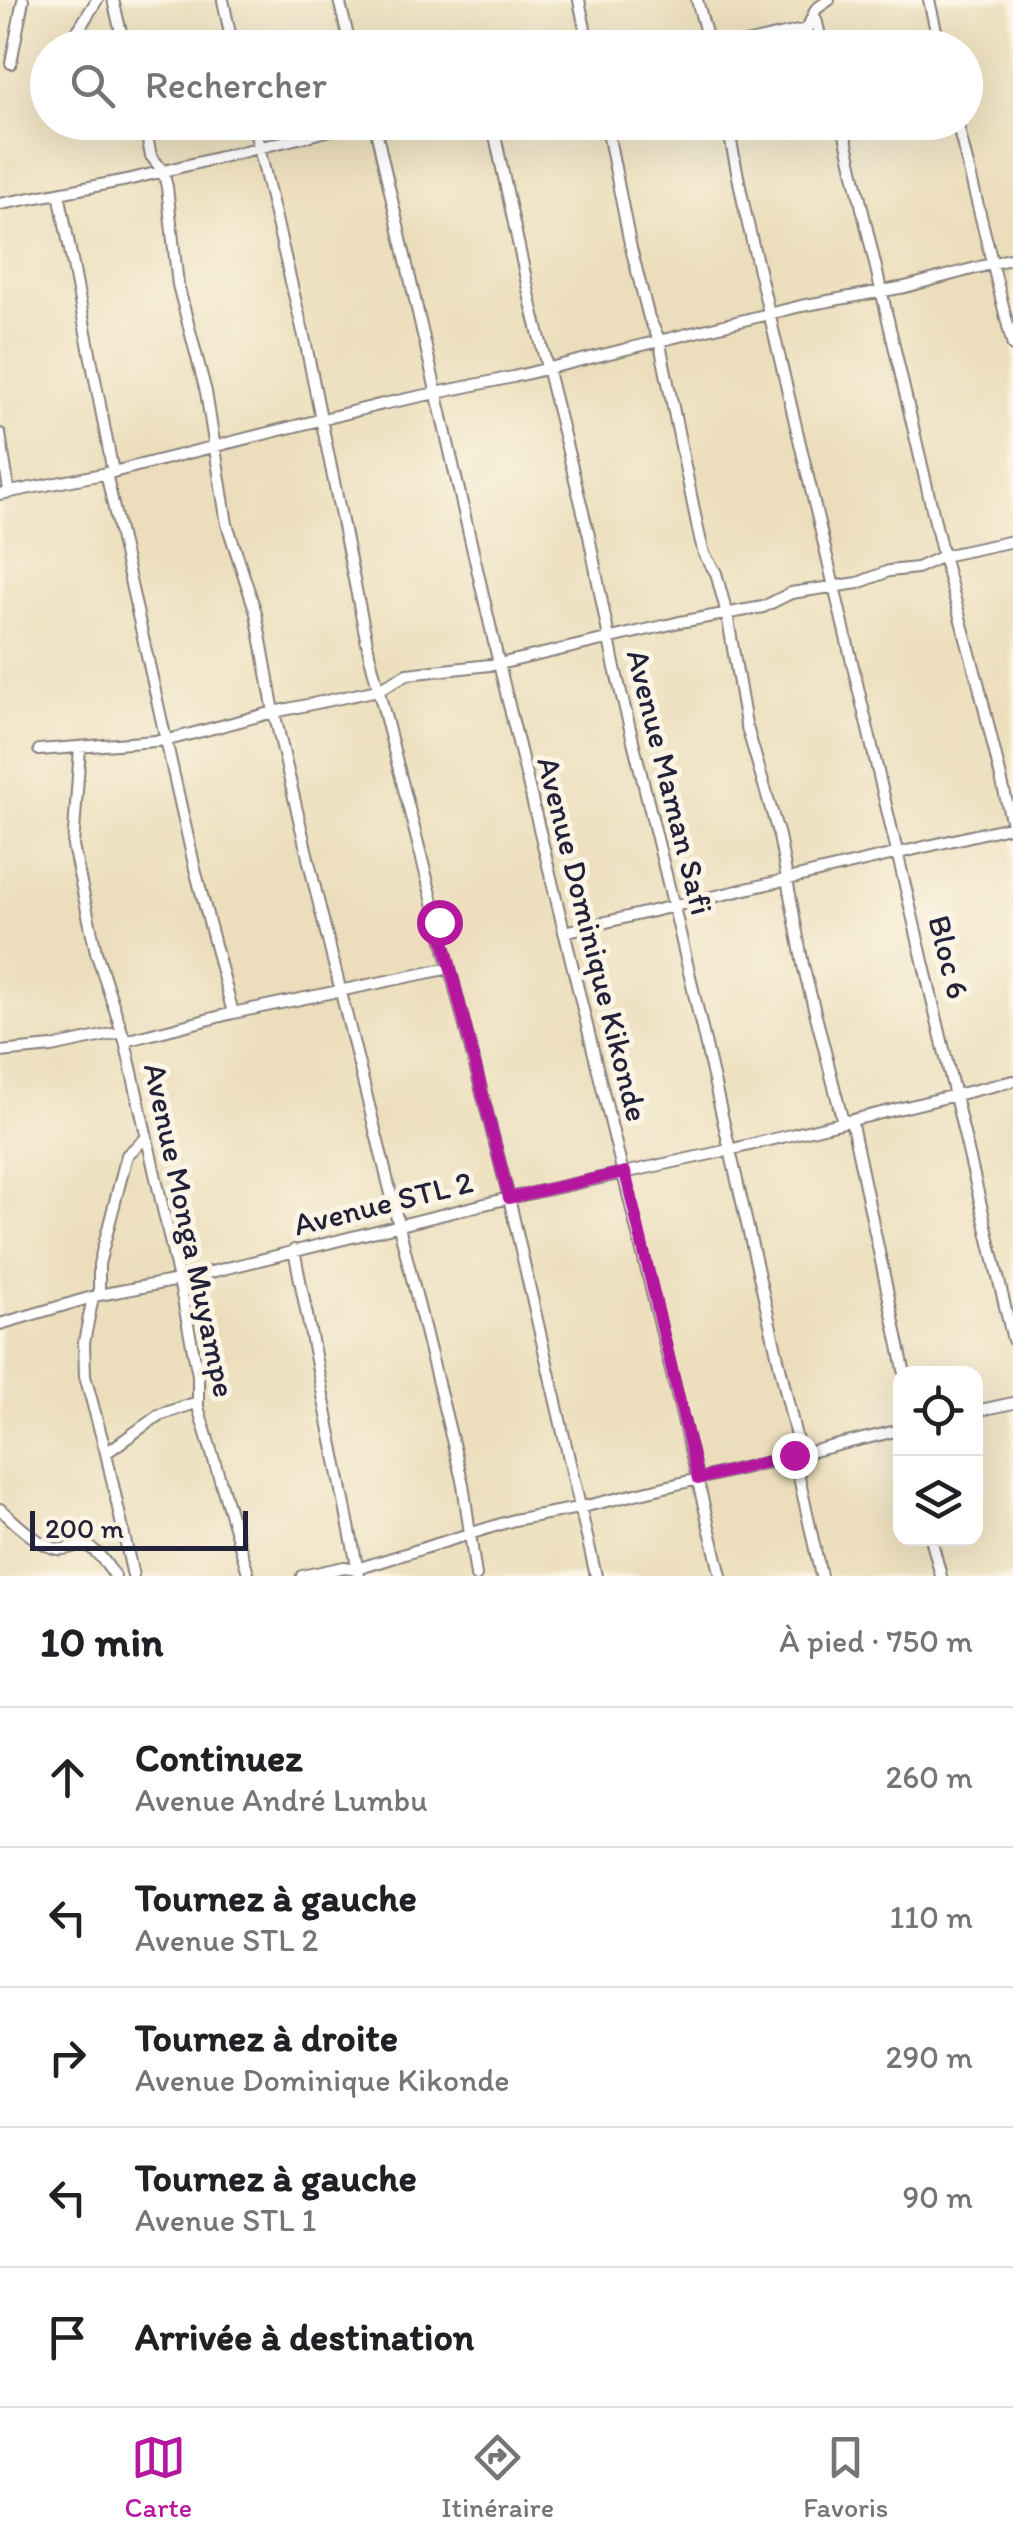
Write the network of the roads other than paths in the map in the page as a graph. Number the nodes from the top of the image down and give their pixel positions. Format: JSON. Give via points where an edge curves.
{"nodes":[{"id":1,"x":23,"y":0,"type":"edge"},
{"id":2,"x":98,"y":0,"type":"edge"},
{"id":3,"x":113,"y":0,"type":"edge"},
{"id":4,"x":223,"y":0,"type":"edge"},
{"id":5,"x":339,"y":0,"type":"edge"},
{"id":6,"x":579,"y":0,"type":"edge"},
{"id":7,"x":697,"y":0,"type":"edge"},
{"id":8,"x":929,"y":0,"type":"edge"},
{"id":9,"x":819,"y":4,"type":"edge"},
{"id":10,"x":79,"y":30,"type":"edge"},
{"id":11,"x":120,"y":30,"type":"edge"},
{"id":12,"x":229,"y":30,"type":"edge"},
{"id":13,"x":346,"y":30,"type":"edge"},
{"id":14,"x":585,"y":30,"type":"edge"},
{"id":15,"x":705,"y":30,"type":"edge"},
{"id":16,"x":803,"y":30,"type":"edge"},
{"id":17,"x":821,"y":30,"type":"edge"},
{"id":18,"x":936,"y":30,"type":"edge"},
{"id":19,"x":11,"y":63,"type":"dead end"},
{"id":20,"x":148,"y":140,"type":"edge"},
{"id":21,"x":258,"y":140,"type":"edge"},
{"id":22,"x":292,"y":140,"type":"edge"},
{"id":23,"x":378,"y":140,"type":"edge"},
{"id":24,"x":496,"y":140,"type":"edge"},
{"id":25,"x":610,"y":140,"type":"edge"},
{"id":26,"x":731,"y":140,"type":"edge"},
{"id":27,"x":846,"y":140,"type":"edge"},
{"id":28,"x":961,"y":140,"type":"edge"},
{"id":29,"x":260,"y":148,"type":"junction"},
{"id":30,"x":164,"y":171,"type":"junction"},
{"id":31,"x":59,"y":193,"type":"junction"},
{"id":32,"x":0,"y":204,"type":"edge"},
{"id":33,"x":1013,"y":258,"type":"edge"},
{"id":34,"x":992,"y":264,"type":"junction"},
{"id":35,"x":880,"y":292,"type":"junction"},
{"id":36,"x":770,"y":314,"type":"junction"},
{"id":37,"x":659,"y":340,"type":"junction"},
{"id":38,"x":1013,"y":346,"type":"edge"},
{"id":39,"x":547,"y":369,"type":"junction"},
{"id":40,"x":436,"y":393,"type":"junction"},
{"id":41,"x":320,"y":419,"type":"junction"},
{"id":42,"x":0,"y":434,"type":"edge"},
{"id":43,"x":215,"y":446,"type":"junction"},
{"id":44,"x":109,"y":473,"type":"junction"},
{"id":45,"x":4,"y":492,"type":"edge"},
{"id":46,"x":1013,"y":541,"type":"edge"},
{"id":47,"x":943,"y":556,"type":"junction"},
{"id":48,"x":834,"y":586,"type":"junction"},
{"id":49,"x":727,"y":614,"type":"junction"},
{"id":50,"x":609,"y":637,"type":"junction"},
{"id":51,"x":499,"y":664,"type":"junction"},
{"id":52,"x":378,"y":690,"type":"junction"},
{"id":53,"x":274,"y":712,"type":"junction"},
{"id":54,"x":168,"y":740,"type":"junction"},
{"id":55,"x":80,"y":748,"type":"junction"},
{"id":56,"x":39,"y":750,"type":"dead end"},
{"id":57,"x":1013,"y":827,"type":"edge"},
{"id":58,"x":898,"y":854,"type":"junction"},
{"id":59,"x":786,"y":882,"type":"junction"},
{"id":60,"x":674,"y":907,"type":"junction"},
{"id":61,"x":564,"y":932,"type":"junction"},
{"id":62,"x":450,"y":968,"type":"junction"},
{"id":63,"x":340,"y":990,"type":"junction"},
{"id":64,"x":233,"y":1013,"type":"junction"},
{"id":65,"x":124,"y":1037,"type":"junction"},
{"id":66,"x":0,"y":1052,"type":"edge"},
{"id":67,"x":1013,"y":1081,"type":"edge"},
{"id":68,"x":956,"y":1095,"type":"junction"},
{"id":69,"x":847,"y":1121,"type":"junction"},
{"id":70,"x":146,"y":1138,"type":"junction"},
{"id":71,"x":729,"y":1150,"type":"junction"},
{"id":72,"x":625,"y":1172,"type":"junction"},
{"id":73,"x":509,"y":1198,"type":"junction"},
{"id":74,"x":398,"y":1226,"type":"junction"},
{"id":75,"x":294,"y":1250,"type":"junction"},
{"id":76,"x":179,"y":1280,"type":"junction"},
{"id":77,"x":96,"y":1296,"type":"junction"},
{"id":78,"x":0,"y":1324,"type":"edge"},
{"id":79,"x":1013,"y":1340,"type":"edge"},
{"id":80,"x":903,"y":1366,"type":"edge"},
{"id":81,"x":198,"y":1402,"type":"junction"},
{"id":82,"x":1012,"y":1406,"type":"edge"},
{"id":83,"x":983,"y":1410,"type":"edge"},
{"id":84,"x":893,"y":1432,"type":"edge"},
{"id":85,"x":111,"y":1450,"type":"junction"},
{"id":86,"x":797,"y":1454,"type":"junction"},
{"id":87,"x":698,"y":1479,"type":"junction"},
{"id":88,"x":578,"y":1508,"type":"junction"},
{"id":89,"x":0,"y":1509,"type":"edge"},
{"id":90,"x":471,"y":1531,"type":"junction"},
{"id":91,"x":933,"y":1546,"type":"edge"},
{"id":92,"x":358,"y":1572,"type":"edge"},
{"id":93,"x":115,"y":1576,"type":"edge"},
{"id":94,"x":133,"y":1576,"type":"edge"},
{"id":95,"x":250,"y":1576,"type":"edge"},
{"id":96,"x":302,"y":1576,"type":"edge"},
{"id":97,"x":476,"y":1576,"type":"edge"},
{"id":98,"x":596,"y":1576,"type":"edge"},
{"id":99,"x":722,"y":1576,"type":"edge"},
{"id":100,"x":821,"y":1576,"type":"edge"},
{"id":101,"x":942,"y":1576,"type":"edge"}],
"edges":[{"from":1,"to":19,"type":"street"},
{"from":2,"to":10,"type":"street"},
{"from":3,"to":11,"type":"street"},
{"from":4,"to":12,"type":"street"},
{"from":5,"to":13,"type":"street"},
{"from":6,"to":14,"type":"street"},
{"from":7,"to":15,"type":"street"},
{"from":8,"to":18,"type":"street"},
{"from":9,"to":16,"type":"street"},
{"from":9,"to":17,"type":"street"},
{"from":20,"to":30,"type":"street"},
{"from":21,"to":29,"type":"street"},
{"from":22,"to":29,"type":"street"},
{"from":23,"to":40,"type":"street","name":"Avenue Dominique Kikonde"},
{"from":24,"to":39,"type":"street","name":"Avenue Maman Safi"},
{"from":25,"to":37,"type":"street","via":[[636,269]]},
{"from":26,"to":36,"type":"street","name":"Bloc 6"},
{"from":27,"to":35,"type":"street"},
{"from":28,"to":34,"type":"street"},
{"from":29,"to":30,"type":"street"},
{"from":29,"to":41,"type":"street"},
{"from":30,"to":31,"type":"street"},
{"from":30,"to":43,"type":"street","via":[[178,285]]},
{"from":31,"to":32,"type":"street"},
{"from":31,"to":44,"type":"street"},
{"from":33,"to":34,"type":"street"},
{"from":34,"to":35,"type":"street"},
{"from":34,"to":38,"type":"street"},
{"from":35,"to":36,"type":"street"},
{"from":35,"to":47,"type":"street"},
{"from":36,"to":37,"type":"street"},
{"from":36,"to":48,"type":"street","name":"Bloc 6"},
{"from":37,"to":39,"type":"street"},
{"from":37,"to":49,"type":"street","via":[[698,534]]},
{"from":39,"to":40,"type":"street"},
{"from":39,"to":50,"type":"street","name":"Avenue Maman Safi"},
{"from":40,"to":41,"type":"street"},
{"from":40,"to":51,"type":"street","name":"Avenue Dominique Kikonde"},
{"from":41,"to":43,"type":"street"},
{"from":41,"to":52,"type":"street"},
{"from":42,"to":45,"type":"street"},
{"from":43,"to":44,"type":"street"},
{"from":43,"to":53,"type":"street","via":[[227,524],[256,613]]},
{"from":44,"to":45,"type":"street"},
{"from":44,"to":54,"type":"street"},
{"from":46,"to":47,"type":"street"},
{"from":47,"to":48,"type":"street"},
{"from":47,"to":57,"type":"street"},
{"from":48,"to":49,"type":"street"},
{"from":48,"to":58,"type":"street","name":"Bloc 6"},
{"from":49,"to":50,"type":"street"},
{"from":49,"to":59,"type":"street","via":[[746,724]]},
{"from":50,"to":51,"type":"street"},
{"from":50,"to":60,"type":"street","name":"Avenue Maman Safi"},
{"from":51,"to":52,"type":"street","via":[[407,674]]},
{"from":51,"to":61,"type":"street","name":"Avenue Dominique Kikonde"},
{"from":52,"to":53,"type":"street"},
{"from":52,"to":62,"type":"street"},
{"from":53,"to":54,"type":"street"},
{"from":53,"to":63,"type":"street"},
{"from":54,"to":55,"type":"street"},
{"from":54,"to":64,"type":"street"},
{"from":55,"to":56,"type":"street"},
{"from":55,"to":65,"type":"street","via":[[73,846],[96,952]]},
{"from":57,"to":58,"type":"street"},
{"from":58,"to":59,"type":"street"},
{"from":58,"to":68,"type":"street","name":"Bloc 6"},
{"from":59,"to":60,"type":"street"},
{"from":59,"to":69,"type":"street","via":[[802,965]]},
{"from":60,"to":61,"type":"street"},
{"from":60,"to":71,"type":"street","name":"Avenue Maman Safi"},
{"from":61,"to":72,"type":"street","name":"Avenue Dominique Kikonde"},
{"from":62,"to":63,"type":"street","name":"Avenue Monga Muyampe"},
{"from":62,"to":73,"type":"street"},
{"from":63,"to":64,"type":"street","name":"Avenue Monga Muyampe"},
{"from":63,"to":74,"type":"street"},
{"from":64,"to":65,"type":"street","name":"Avenue Monga Muyampe"},
{"from":65,"to":66,"type":"street"},
{"from":65,"to":70,"type":"street","name":"Avenue Monga Muyampe"},
{"from":67,"to":68,"type":"street","name":"Avenue STL 2"},
{"from":68,"to":69,"type":"street","name":"Avenue STL 2"},
{"from":68,"to":79,"type":"street","name":"Bloc 6"},
{"from":69,"to":71,"type":"street","name":"Avenue STL 2"},
{"from":69,"to":80,"type":"street"},
{"from":70,"to":76,"type":"street","name":"Avenue Monga Muyampe"},
{"from":70,"to":77,"type":"street","via":[[126,1155]]},
{"from":71,"to":72,"type":"street","name":"Avenue STL 2"},
{"from":71,"to":86,"type":"street","name":"Avenue Maman Safi"},
{"from":72,"to":73,"type":"street","name":"Avenue STL 2"},
{"from":72,"to":87,"type":"street","name":"Avenue Dominique Kikonde"},
{"from":73,"to":74,"type":"street","name":"Avenue STL 2"},
{"from":73,"to":88,"type":"street"},
{"from":74,"to":75,"type":"street","name":"Avenue STL 2"},
{"from":74,"to":90,"type":"street"},
{"from":75,"to":76,"type":"street","name":"Avenue STL 2"},
{"from":75,"to":92,"type":"street"},
{"from":76,"to":77,"type":"street","name":"Avenue STL 2"},
{"from":76,"to":81,"type":"street","name":"Avenue Monga Muyampe"},
{"from":77,"to":78,"type":"street","name":"Avenue STL 2"},
{"from":77,"to":85,"type":"street","via":[[83,1359]]},
{"from":81,"to":85,"type":"street","via":[[159,1414]]},
{"from":81,"to":95,"type":"street","name":"Avenue Monga Muyampe"},
{"from":82,"to":83,"type":"street"},
{"from":84,"to":86,"type":"street"},
{"from":85,"to":94,"type":"street"},
{"from":86,"to":87,"type":"street"},
{"from":86,"to":100,"type":"street","name":"Avenue Maman Safi"},
{"from":87,"to":88,"type":"street"},
{"from":87,"to":99,"type":"street","name":"Avenue Dominique Kikonde"},
{"from":88,"to":90,"type":"street"},
{"from":88,"to":98,"type":"street"},
{"from":89,"to":93,"type":"street","via":[[54,1548],[90,1547]]},
{"from":90,"to":92,"type":"street"},
{"from":90,"to":97,"type":"street"},
{"from":91,"to":101,"type":"street"},
{"from":92,"to":96,"type":"street","via":[[344,1567]]}]}
